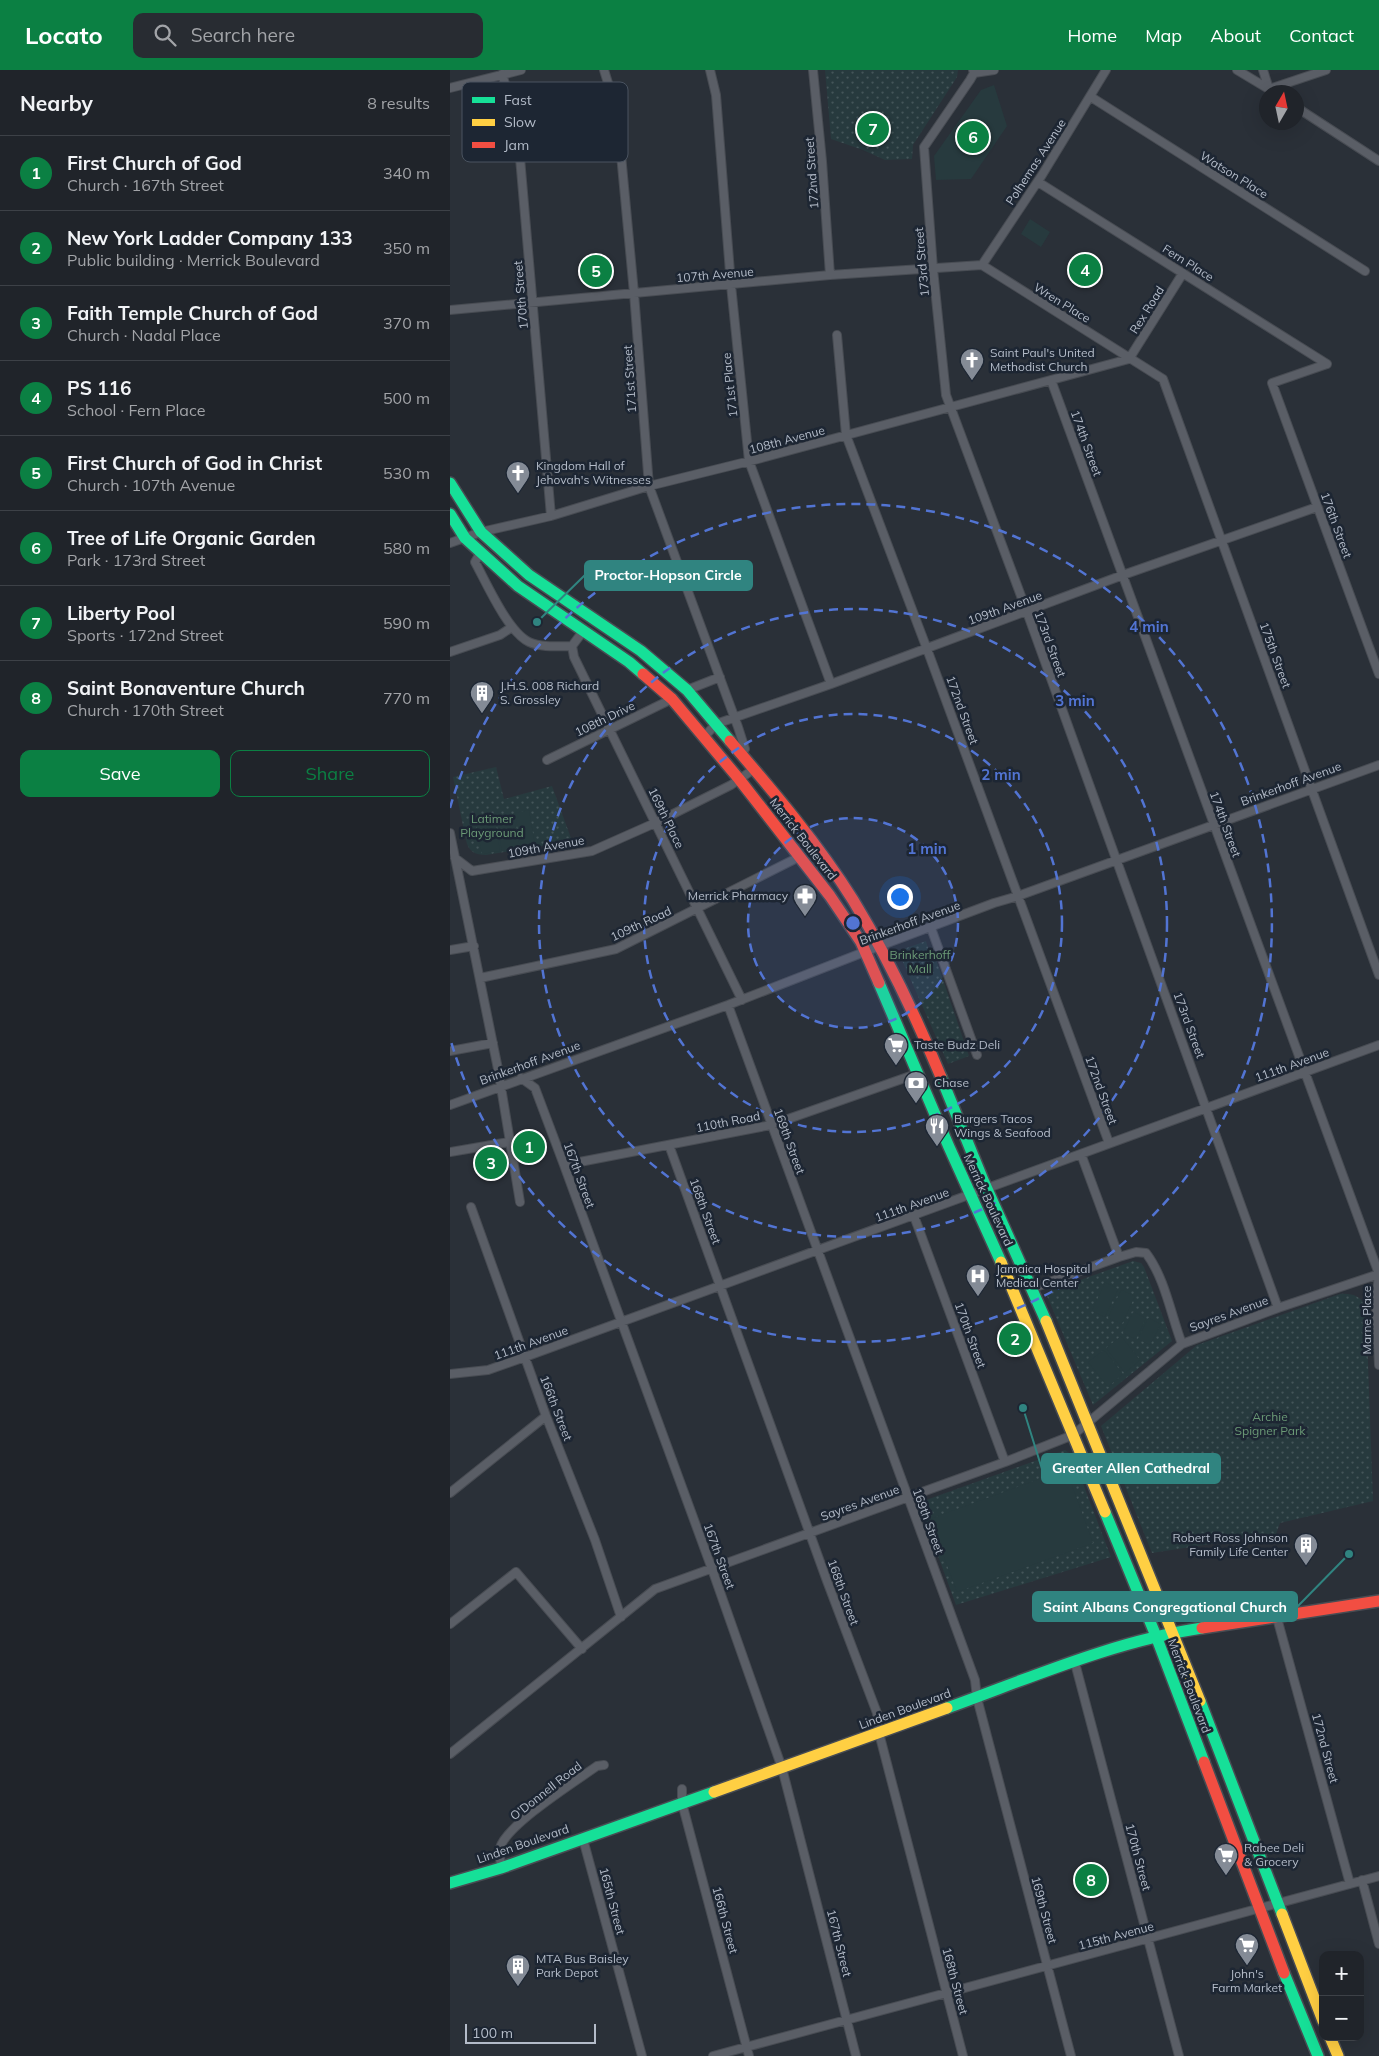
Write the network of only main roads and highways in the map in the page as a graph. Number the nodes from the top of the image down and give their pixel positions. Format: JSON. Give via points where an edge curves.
{"nodes":[{"id":1,"x":450,"y":483,"type":"edge"},
{"id":2,"x":450,"y":514,"type":"edge"},
{"id":3,"x":1379,"y":1601,"type":"edge"},
{"id":4,"x":1173,"y":1632,"type":"junction"},
{"id":5,"x":1156,"y":1636,"type":"junction"},
{"id":6,"x":450,"y":1882,"type":"edge"},
{"id":7,"x":1319,"y":2011,"type":"edge"},
{"id":8,"x":1319,"y":2037,"type":"edge"},
{"id":9,"x":1332,"y":2041,"type":"edge"},
{"id":10,"x":1311,"y":2042,"type":"junction"},
{"id":11,"x":1318,"y":2056,"type":"edge"},
{"id":12,"x":1338,"y":2056,"type":"edge"}],
"edges":[{"from":1,"to":4,"type":"main road","name":"Merrick Boulevard","via":[[481,532],[529,575],[641,651],[687,690],[754,769],[852,899],[879,946],[934,1060],[987,1189],[1033,1288]]},
{"from":2,"to":5,"type":"main road","name":"Merrick Boulevard","via":[[465,538],[518,586],[629,662],[672,699],[830,896],[866,951],[1014,1290]]},
{"from":3,"to":4,"type":"main road","name":"Linden Boulevard"},
{"from":4,"to":5,"type":"main road","name":"Linden Boulevard"},
{"from":4,"to":7,"type":"main road","name":"Merrick Boulevard"},
{"from":5,"to":6,"type":"main road","name":"Linden Boulevard","via":[[501,1868]]},
{"from":5,"to":10,"type":"main road","name":"Merrick Boulevard"},
{"from":8,"to":10,"type":"main road"},
{"from":9,"to":12,"type":"main road"},
{"from":10,"to":11,"type":"main road","name":"Merrick Boulevard"}]}
